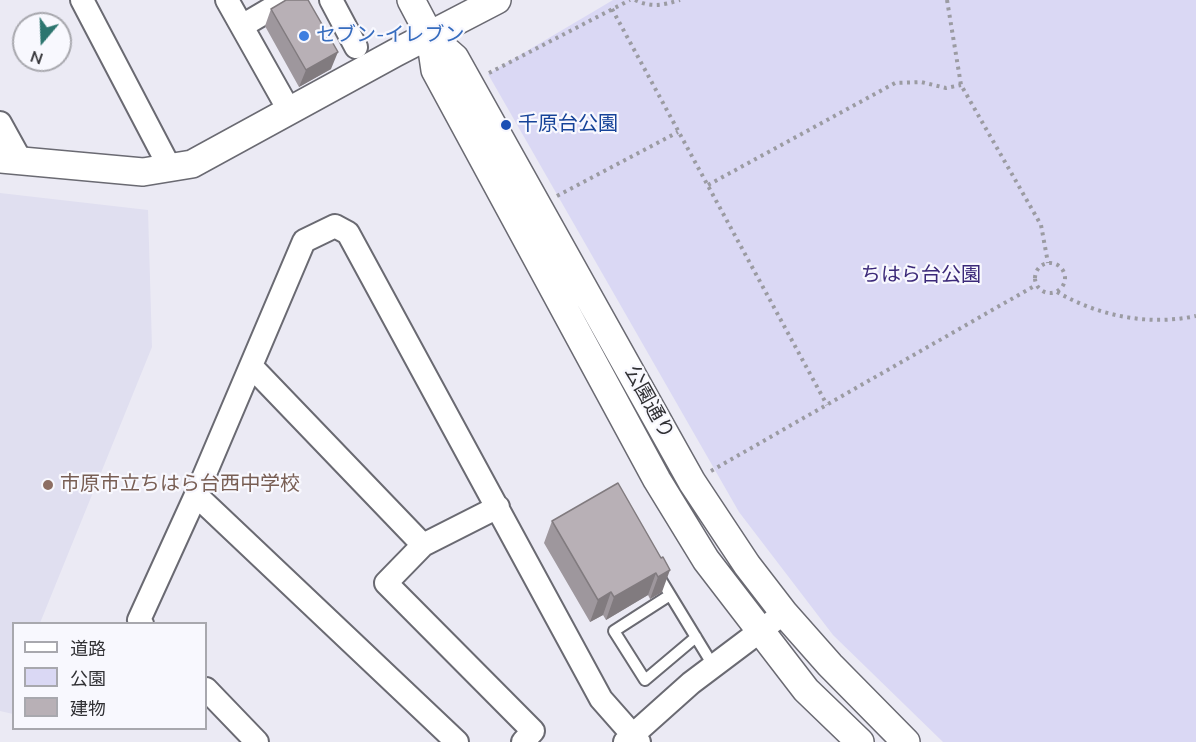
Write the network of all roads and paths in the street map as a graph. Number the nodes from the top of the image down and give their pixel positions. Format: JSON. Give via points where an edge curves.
{"nodes":[{"id":1,"x":82,"y":0,"type":"edge"},
{"id":2,"x":227,"y":0,"type":"edge"},
{"id":3,"x":286,"y":0,"type":"edge"},
{"id":4,"x":330,"y":0,"type":"edge"},
{"id":5,"x":411,"y":0,"type":"edge"},
{"id":6,"x":497,"y":0,"type":"edge"},
{"id":7,"x":630,"y":0,"type":"edge"},
{"id":8,"x":635,"y":0,"type":"edge"},
{"id":9,"x":680,"y":0,"type":"edge"},
{"id":10,"x":947,"y":0,"type":"edge"},
{"id":11,"x":612,"y":9,"type":"junction"},
{"id":12,"x":242,"y":26,"type":"junction"},
{"id":13,"x":430,"y":36,"type":"junction"},
{"id":14,"x":356,"y":47,"type":"dead end"},
{"id":15,"x":488,"y":74,"type":"dead end"},
{"id":16,"x":961,"y":85,"type":"junction"},
{"id":17,"x":290,"y":112,"type":"junction"},
{"id":18,"x":0,"y":123,"type":"edge"},
{"id":19,"x":678,"y":132,"type":"junction"},
{"id":20,"x":10,"y":160,"type":"edge"},
{"id":21,"x":170,"y":168,"type":"junction"},
{"id":22,"x":708,"y":185,"type":"junction"},
{"id":23,"x":556,"y":196,"type":"dead end"},
{"id":24,"x":1048,"y":263,"type":"junction"},
{"id":25,"x":1036,"y":285,"type":"junction"},
{"id":26,"x":1057,"y":292,"type":"junction"},
{"id":27,"x":1196,"y":316,"type":"edge"},
{"id":28,"x":252,"y":367,"type":"junction"},
{"id":29,"x":827,"y":405,"type":"junction"},
{"id":30,"x":692,"y":482,"type":"junction"},
{"id":31,"x":196,"y":495,"type":"junction"},
{"id":32,"x":498,"y":507,"type":"junction"},
{"id":33,"x":423,"y":545,"type":"junction"},
{"id":34,"x":652,"y":567,"type":"edge"},
{"id":35,"x":670,"y":595,"type":"junction"},
{"id":36,"x":784,"y":613,"type":"junction"},
{"id":37,"x":140,"y":622,"type":"edge"},
{"id":38,"x":759,"y":630,"type":"junction"},
{"id":39,"x":696,"y":637,"type":"junction"},
{"id":40,"x":714,"y":667,"type":"junction"},
{"id":41,"x":207,"y":690,"type":"edge"},
{"id":42,"x":632,"y":740,"type":"edge"},
{"id":43,"x":257,"y":742,"type":"edge"},
{"id":44,"x":457,"y":742,"type":"edge"},
{"id":45,"x":523,"y":742,"type":"edge"},
{"id":46,"x":860,"y":742,"type":"edge"},
{"id":47,"x":906,"y":742,"type":"edge"}],
"edges":[{"from":1,"to":21,"type":"street"},
{"from":2,"to":12,"type":"street"},
{"from":3,"to":12,"type":"street"},
{"from":4,"to":14,"type":"street"},
{"from":5,"to":13,"type":"street","name":"公園通り"},
{"from":6,"to":13,"type":"street"},
{"from":7,"to":11,"type":"path"},
{"from":8,"to":9,"type":"path","via":[[659,6]]},
{"from":10,"to":16,"type":"path"},
{"from":11,"to":15,"type":"path"},
{"from":11,"to":19,"type":"path"},
{"from":12,"to":17,"type":"street"},
{"from":13,"to":17,"type":"street"},
{"from":13,"to":30,"type":"street","name":"公園通り","via":[[455,58]]},
{"from":13,"to":38,"type":"street","name":"公園通り","via":[[435,70],[657,480],[706,560]]},
{"from":16,"to":22,"type":"path","via":[[946,88],[921,82],[895,83]]},
{"from":16,"to":24,"type":"path","via":[[1041,225]]},
{"from":17,"to":21,"type":"street","via":[[192,164]]},
{"from":18,"to":20,"type":"street"},
{"from":19,"to":22,"type":"path"},
{"from":19,"to":23,"type":"path"},
{"from":20,"to":21,"type":"street","via":[[143,172]]},
{"from":22,"to":29,"type":"path"},
{"from":24,"to":25,"type":"path","via":[[1037,268]]},
{"from":24,"to":26,"type":"path","via":[[1063,271],[1065,283]]},
{"from":25,"to":26,"type":"path","via":[[1045,293]]},
{"from":25,"to":29,"type":"path"},
{"from":26,"to":27,"type":"path","via":[[1109,314],[1145,321]]},
{"from":28,"to":31,"type":"street"},
{"from":28,"to":32,"type":"street","via":[[304,241],[335,226],[348,232]]},
{"from":28,"to":33,"type":"street"},
{"from":29,"to":30,"type":"path"},
{"from":30,"to":36,"type":"street","name":"公園通り"},
{"from":31,"to":37,"type":"street"},
{"from":31,"to":44,"type":"street"},
{"from":32,"to":33,"type":"street"},
{"from":32,"to":42,"type":"street","via":[[602,699]]},
{"from":33,"to":45,"type":"street","via":[[386,584],[533,731]]},
{"from":34,"to":35,"type":"lane"},
{"from":35,"to":39,"type":"lane"},
{"from":35,"to":39,"type":"lane","via":[[614,631],[645,680]]},
{"from":36,"to":38,"type":"street"},
{"from":36,"to":47,"type":"street","name":"公園通り"},
{"from":38,"to":40,"type":"street"},
{"from":38,"to":46,"type":"street","name":"公園通り","via":[[806,690]]},
{"from":39,"to":40,"type":"lane"},
{"from":40,"to":42,"type":"street","via":[[691,683]]},
{"from":41,"to":43,"type":"street"}]}
